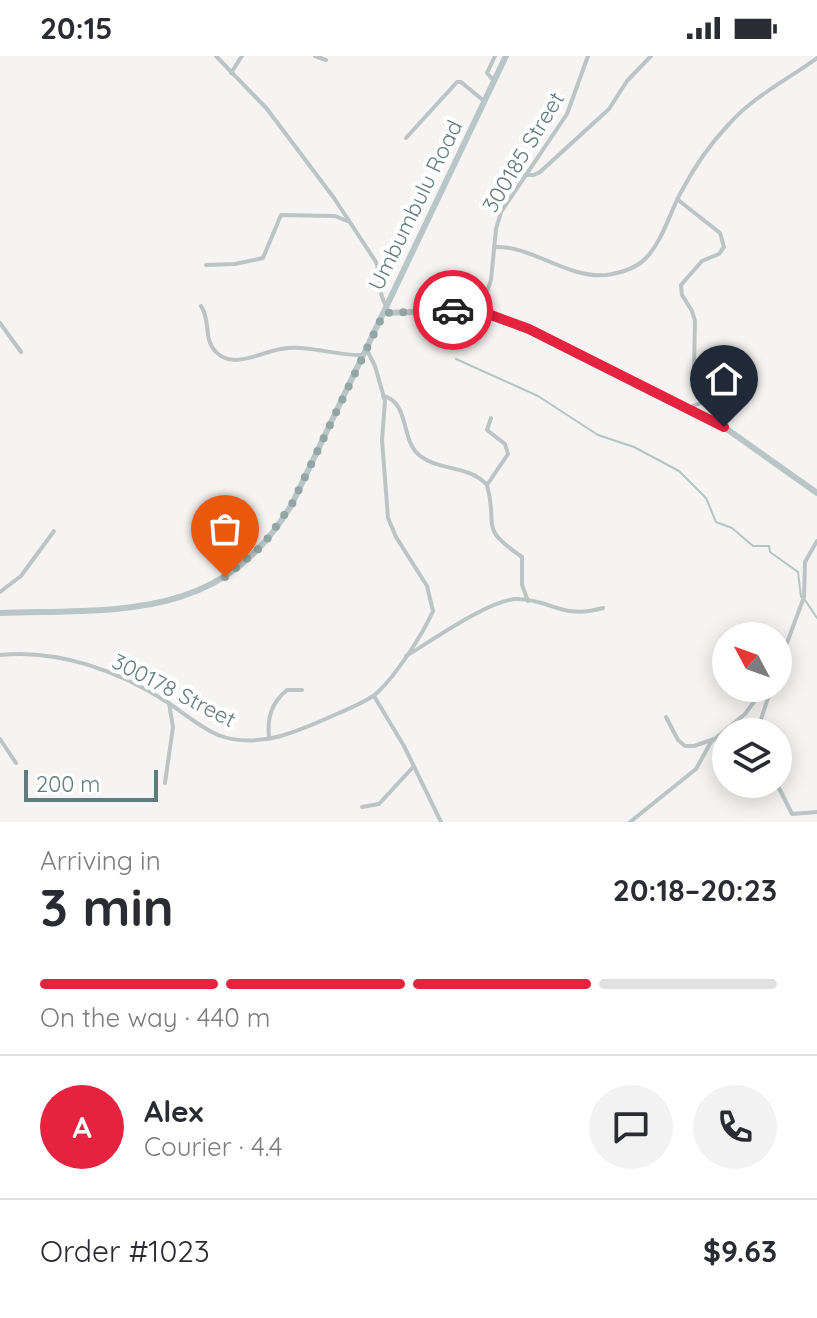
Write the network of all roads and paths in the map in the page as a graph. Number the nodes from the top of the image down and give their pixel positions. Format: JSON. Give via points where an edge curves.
{"nodes":[{"id":1,"x":216,"y":56,"type":"edge"},
{"id":2,"x":242,"y":56,"type":"edge"},
{"id":3,"x":315,"y":56,"type":"edge"},
{"id":4,"x":495,"y":56,"type":"edge"},
{"id":5,"x":506,"y":56,"type":"edge"},
{"id":6,"x":588,"y":56,"type":"edge"},
{"id":7,"x":651,"y":56,"type":"edge"},
{"id":8,"x":817,"y":58,"type":"edge"},
{"id":9,"x":326,"y":60,"type":"dead end"},
{"id":10,"x":231,"y":73,"type":"junction"},
{"id":11,"x":494,"y":81,"type":"junction"},
{"id":12,"x":485,"y":101,"type":"junction"},
{"id":13,"x":406,"y":138,"type":"dead end"},
{"id":14,"x":525,"y":175,"type":"junction"},
{"id":15,"x":677,"y":199,"type":"junction"},
{"id":16,"x":349,"y":222,"type":"junction"},
{"id":17,"x":494,"y":247,"type":"junction"},
{"id":18,"x":206,"y":265,"type":"dead end"},
{"id":19,"x":201,"y":306,"type":"dead end"},
{"id":20,"x":385,"y":310,"type":"junction"},
{"id":21,"x":480,"y":311,"type":"junction"},
{"id":22,"x":0,"y":323,"type":"edge"},
{"id":23,"x":21,"y":352,"type":"dead end"},
{"id":24,"x":366,"y":353,"type":"junction"},
{"id":25,"x":383,"y":396,"type":"junction"},
{"id":26,"x":686,"y":409,"type":"junction"},
{"id":27,"x":491,"y":418,"type":"dead end"},
{"id":28,"x":487,"y":485,"type":"junction"},
{"id":29,"x":817,"y":493,"type":"edge"},
{"id":30,"x":54,"y":531,"type":"dead end"},
{"id":31,"x":817,"y":541,"type":"edge"},
{"id":32,"x":0,"y":592,"type":"edge"},
{"id":33,"x":528,"y":601,"type":"junction"},
{"id":34,"x":603,"y":608,"type":"dead end"},
{"id":35,"x":0,"y":613,"type":"edge"},
{"id":36,"x":792,"y":629,"type":"edge"},
{"id":37,"x":0,"y":655,"type":"edge"},
{"id":38,"x":404,"y":658,"type":"junction"},
{"id":39,"x":302,"y":690,"type":"dead end"},
{"id":40,"x":374,"y":696,"type":"junction"},
{"id":41,"x":754,"y":702,"type":"edge"},
{"id":42,"x":169,"y":703,"type":"junction"},
{"id":43,"x":666,"y":717,"type":"dead end"},
{"id":44,"x":740,"y":718,"type":"edge"},
{"id":45,"x":269,"y":738,"type":"junction"},
{"id":46,"x":0,"y":739,"type":"edge"},
{"id":47,"x":712,"y":740,"type":"edge"},
{"id":48,"x":712,"y":742,"type":"edge"},
{"id":49,"x":16,"y":763,"type":"dead end"},
{"id":50,"x":414,"y":766,"type":"junction"},
{"id":51,"x":165,"y":783,"type":"dead end"},
{"id":52,"x":784,"y":798,"type":"edge"},
{"id":53,"x":362,"y":807,"type":"dead end"},
{"id":54,"x":817,"y":812,"type":"edge"},
{"id":55,"x":792,"y":814,"type":"junction"},
{"id":56,"x":795,"y":820,"type":"edge"},
{"id":57,"x":441,"y":822,"type":"edge"},
{"id":58,"x":630,"y":822,"type":"edge"}],
"edges":[{"from":1,"to":10,"type":"street"},
{"from":2,"to":10,"type":"street"},
{"from":3,"to":9,"type":"street"},
{"from":4,"to":11,"type":"street","via":[[487,73]]},
{"from":5,"to":11,"type":"main road","name":"Umbumbulu Road"},
{"from":6,"to":14,"type":"street","name":"300185 Street","via":[[567,114]]},
{"from":7,"to":14,"type":"street","via":[[600,119],[536,175]]},
{"from":8,"to":15,"type":"street","via":[[740,112],[700,159]]},
{"from":10,"to":16,"type":"street","via":[[267,109]]},
{"from":11,"to":12,"type":"main road","name":"Umbumbulu Road"},
{"from":12,"to":13,"type":"street","via":[[457,82]]},
{"from":12,"to":20,"type":"main road","name":"Umbumbulu Road"},
{"from":14,"to":17,"type":"street","name":"300185 Street","via":[[501,212]]},
{"from":15,"to":17,"type":"street","via":[[654,248],[624,271],[596,274],[511,247]]},
{"from":15,"to":26,"type":"street","via":[[720,233],[724,247],[702,261],[681,285],[695,321],[694,369],[706,395],[703,402]]},
{"from":16,"to":18,"type":"street","via":[[335,216],[279,217],[263,258]]},
{"from":16,"to":20,"type":"street","via":[[376,262]]},
{"from":17,"to":21,"type":"street","name":"300185 Street","via":[[491,280]]},
{"from":19,"to":24,"type":"street","via":[[209,343],[227,360],[290,347]]},
{"from":20,"to":21,"type":"main road"},
{"from":20,"to":24,"type":"main road","name":"Umbumbulu Road"},
{"from":21,"to":26,"type":"main road","via":[[565,345]]},
{"from":22,"to":23,"type":"street"},
{"from":24,"to":25,"type":"street"},
{"from":24,"to":35,"type":"main road","name":"Umbumbulu Road","via":[[292,504],[263,545],[234,570],[187,595],[148,606]]},
{"from":25,"to":28,"type":"street","via":[[400,409],[418,454],[471,472]]},
{"from":25,"to":38,"type":"street","via":[[388,518],[433,601],[428,623]]},
{"from":26,"to":29,"type":"main road","via":[[732,433]]},
{"from":27,"to":28,"type":"street","via":[[487,430],[505,444],[508,454]]},
{"from":28,"to":33,"type":"street","via":[[492,528],[499,541],[522,557]]},
{"from":30,"to":32,"type":"street","via":[[21,576]]},
{"from":31,"to":36,"type":"street","via":[[805,562],[804,597]]},
{"from":33,"to":34,"type":"street","via":[[576,613]]},
{"from":33,"to":38,"type":"street","via":[[501,603]]},
{"from":37,"to":42,"type":"street","name":"300178 Street","via":[[27,653],[95,667]]},
{"from":38,"to":40,"type":"street"},
{"from":39,"to":45,"type":"street","via":[[287,690],[275,703],[268,719]]},
{"from":40,"to":45,"type":"street","name":"300178 Street","via":[[316,724]]},
{"from":40,"to":50,"type":"street"},
{"from":41,"to":44,"type":"street"},
{"from":42,"to":45,"type":"street","name":"300178 Street","via":[[217,735]]},
{"from":42,"to":51,"type":"street","via":[[173,727]]},
{"from":43,"to":47,"type":"street","via":[[685,746]]},
{"from":46,"to":49,"type":"street"},
{"from":48,"to":58,"type":"street","via":[[696,769]]},
{"from":50,"to":53,"type":"street","via":[[379,804]]},
{"from":50,"to":57,"type":"street"},
{"from":52,"to":55,"type":"street"},
{"from":54,"to":55,"type":"street"},
{"from":55,"to":56,"type":"street"}]}
